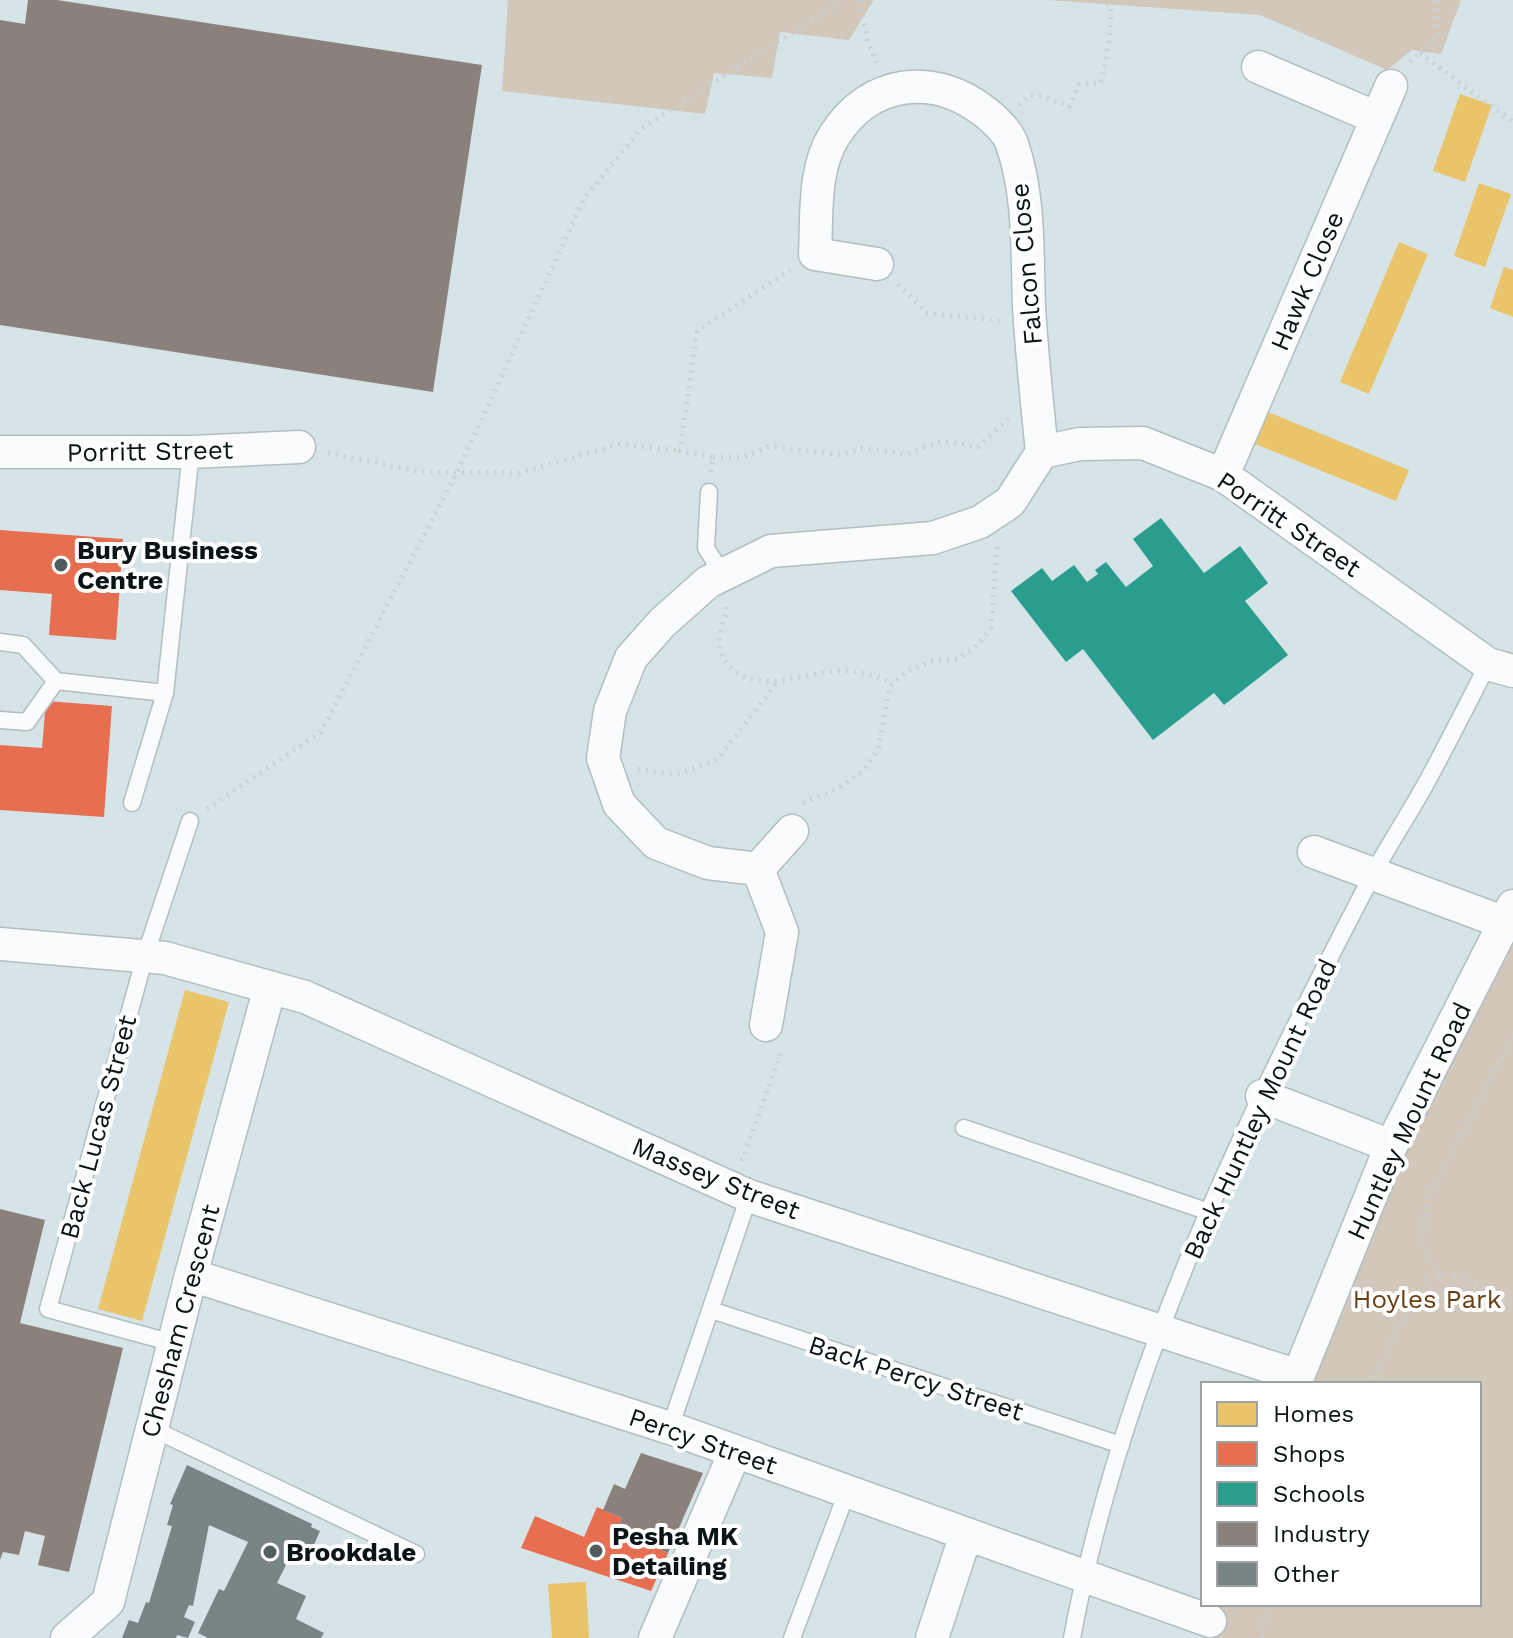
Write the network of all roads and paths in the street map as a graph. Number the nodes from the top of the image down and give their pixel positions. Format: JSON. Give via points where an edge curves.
{"nodes":[{"id":1,"x":844,"y":0,"type":"edge"},
{"id":2,"x":859,"y":0,"type":"edge"},
{"id":3,"x":1098,"y":0,"type":"edge"},
{"id":4,"x":1438,"y":0,"type":"edge"},
{"id":5,"x":1420,"y":53,"type":"junction"},
{"id":6,"x":1258,"y":67,"type":"dead end"},
{"id":7,"x":1391,"y":86,"type":"joint"},
{"id":8,"x":888,"y":90,"type":"junction"},
{"id":9,"x":1377,"y":118,"type":"junction"},
{"id":10,"x":1513,"y":122,"type":"edge"},
{"id":11,"x":998,"y":125,"type":"junction"},
{"id":12,"x":815,"y":254,"type":"junction"},
{"id":13,"x":877,"y":264,"type":"joint"},
{"id":14,"x":1030,"y":325,"type":"junction"},
{"id":15,"x":1038,"y":406,"type":"junction"},
{"id":16,"x":299,"y":447,"type":"joint"},
{"id":17,"x":680,"y":451,"type":"junction"},
{"id":18,"x":0,"y":452,"type":"edge"},
{"id":19,"x":191,"y":452,"type":"junction"},
{"id":20,"x":1042,"y":452,"type":"junction"},
{"id":21,"x":713,"y":457,"type":"junction"},
{"id":22,"x":457,"y":472,"type":"junction"},
{"id":23,"x":1223,"y":475,"type":"junction"},
{"id":24,"x":709,"y":492,"type":"joint"},
{"id":25,"x":989,"y":516,"type":"junction"},
{"id":26,"x":723,"y":575,"type":"junction"},
{"id":27,"x":0,"y":642,"type":"edge"},
{"id":28,"x":1501,"y":668,"type":"edge"},
{"id":29,"x":56,"y":681,"type":"junction"},
{"id":30,"x":894,"y":682,"type":"junction"},
{"id":31,"x":776,"y":683,"type":"junction"},
{"id":32,"x":165,"y":693,"type":"junction"},
{"id":33,"x":0,"y":720,"type":"edge"},
{"id":34,"x":609,"y":774,"type":"junction"},
{"id":35,"x":132,"y":803,"type":"dead end"},
{"id":36,"x":190,"y":821,"type":"joint"},
{"id":37,"x":792,"y":831,"type":"joint"},
{"id":38,"x":1314,"y":852,"type":"dead end"},
{"id":39,"x":758,"y":869,"type":"junction"},
{"id":40,"x":1373,"y":874,"type":"junction"},
{"id":41,"x":1509,"y":915,"type":"edge"},
{"id":42,"x":0,"y":944,"type":"edge"},
{"id":43,"x":145,"y":956,"type":"junction"},
{"id":44,"x":270,"y":987,"type":"junction"},
{"id":45,"x":766,"y":1025,"type":"joint"},
{"id":46,"x":1513,"y":1036,"type":"edge"},
{"id":47,"x":1262,"y":1096,"type":"junction"},
{"id":48,"x":964,"y":1128,"type":"dead end"},
{"id":49,"x":1391,"y":1146,"type":"junction"},
{"id":50,"x":741,"y":1193,"type":"junction"},
{"id":51,"x":1209,"y":1212,"type":"junction"},
{"id":52,"x":191,"y":1275,"type":"junction"},
{"id":53,"x":1439,"y":1275,"type":"junction"},
{"id":54,"x":1513,"y":1307,"type":"edge"},
{"id":55,"x":711,"y":1310,"type":"junction"},
{"id":56,"x":1159,"y":1331,"type":"junction"},
{"id":57,"x":173,"y":1343,"type":"junction"},
{"id":58,"x":1296,"y":1380,"type":"edge"},
{"id":59,"x":1373,"y":1382,"type":"edge"},
{"id":60,"x":151,"y":1428,"type":"junction"},
{"id":61,"x":670,"y":1428,"type":"junction"},
{"id":62,"x":1121,"y":1445,"type":"junction"},
{"id":63,"x":735,"y":1452,"type":"junction"},
{"id":64,"x":847,"y":1492,"type":"junction"},
{"id":65,"x":966,"y":1534,"type":"junction"},
{"id":66,"x":416,"y":1554,"type":"dead end"},
{"id":67,"x":1084,"y":1576,"type":"junction"},
{"id":68,"x":1268,"y":1606,"type":"edge"},
{"id":69,"x":1211,"y":1621,"type":"edge"},
{"id":70,"x":67,"y":1638,"type":"edge"},
{"id":71,"x":655,"y":1638,"type":"edge"},
{"id":72,"x":792,"y":1638,"type":"edge"},
{"id":73,"x":932,"y":1638,"type":"edge"},
{"id":74,"x":1072,"y":1638,"type":"edge"},
{"id":75,"x":1261,"y":1638,"type":"edge"}],
"edges":[{"from":1,"to":22,"type":"path","via":[[642,128],[585,197]]},
{"from":2,"to":8,"type":"path","via":[[869,45]]},
{"from":3,"to":11,"type":"path","via":[[1111,6],[1101,83],[1079,84],[1069,107],[1030,95]]},
{"from":4,"to":5,"type":"path","via":[[1438,37]]},
{"from":5,"to":7,"type":"path"},
{"from":5,"to":10,"type":"path"},
{"from":6,"to":9,"type":"street"},
{"from":7,"to":9,"type":"street","name":"Hawk Close"},
{"from":8,"to":11,"type":"street","name":"Falcon Close","via":[[915,85],[944,90],[972,102]]},
{"from":8,"to":12,"type":"street","name":"Falcon Close","via":[[846,118],[832,139],[820,169]]},
{"from":9,"to":23,"type":"street","name":"Hawk Close"},
{"from":11,"to":14,"type":"street","name":"Falcon Close","via":[[1011,141],[1024,191]]},
{"from":12,"to":13,"type":"street"},
{"from":12,"to":17,"type":"path","via":[[697,331]]},
{"from":13,"to":14,"type":"path","via":[[927,313]]},
{"from":14,"to":15,"type":"street","name":"Falcon Close"},
{"from":15,"to":20,"type":"street","name":"Falcon Close"},
{"from":15,"to":21,"type":"path","via":[[1021,407],[978,447],[942,441],[907,454],[861,448],[842,455],[769,446],[744,457]]},
{"from":16,"to":19,"type":"street","name":"Porritt Street"},
{"from":16,"to":22,"type":"path","via":[[422,472]]},
{"from":17,"to":21,"type":"path"},
{"from":17,"to":22,"type":"path","via":[[620,444],[519,473]]},
{"from":18,"to":19,"type":"street","name":"Porritt Street"},
{"from":19,"to":32,"type":"lane"},
{"from":20,"to":23,"type":"street","name":"Porritt Street","via":[[1080,444],[1143,443]]},
{"from":20,"to":25,"type":"street","via":[[1010,502]]},
{"from":21,"to":24,"type":"path"},
{"from":22,"to":36,"type":"path","via":[[321,732]]},
{"from":23,"to":28,"type":"street","name":"Porritt Street"},
{"from":24,"to":26,"type":"lane","via":[[706,548]]},
{"from":25,"to":26,"type":"street","via":[[933,538],[771,551]]},
{"from":25,"to":30,"type":"path","via":[[1000,539],[991,628],[959,659],[931,661]]},
{"from":26,"to":31,"type":"path","via":[[730,597],[719,643],[722,658],[735,671]]},
{"from":26,"to":34,"type":"street","via":[[662,623],[631,658],[610,711],[603,758]]},
{"from":27,"to":29,"type":"lane","via":[[23,645]]},
{"from":28,"to":40,"type":"lane","name":"Back Huntley Mount Road"},
{"from":29,"to":32,"type":"lane"},
{"from":29,"to":33,"type":"lane","via":[[27,722]]},
{"from":30,"to":31,"type":"path","via":[[848,671]]},
{"from":30,"to":37,"type":"path","via":[[878,750],[864,770],[783,817]]},
{"from":31,"to":34,"type":"path","via":[[717,760],[675,775],[630,768]]},
{"from":32,"to":35,"type":"lane"},
{"from":34,"to":39,"type":"street","via":[[619,804],[656,843],[708,863]]},
{"from":36,"to":43,"type":"lane","name":"Back Lucas Street"},
{"from":37,"to":39,"type":"street"},
{"from":38,"to":40,"type":"street"},
{"from":39,"to":45,"type":"street","via":[[782,932]]},
{"from":40,"to":41,"type":"street"},
{"from":40,"to":47,"type":"lane","name":"Back Huntley Mount Road"},
{"from":41,"to":49,"type":"street","name":"Huntley Mount Road"},
{"from":42,"to":43,"type":"street","name":"Massey Street"},
{"from":43,"to":44,"type":"street","name":"Massey Street"},
{"from":43,"to":57,"type":"lane","name":"Back Lucas Street","via":[[48,1309]]},
{"from":44,"to":50,"type":"street","name":"Massey Street","via":[[305,997]]},
{"from":44,"to":52,"type":"street","name":"Chesham Crescent"},
{"from":45,"to":50,"type":"path","via":[[781,1053]]},
{"from":46,"to":53,"type":"path","via":[[1427,1201],[1422,1244]]},
{"from":47,"to":49,"type":"street"},
{"from":47,"to":51,"type":"lane","name":"Back Huntley Mount Road"},
{"from":48,"to":51,"type":"lane"},
{"from":49,"to":58,"type":"street","name":"Huntley Mount Road"},
{"from":50,"to":55,"type":"lane"},
{"from":50,"to":56,"type":"street","name":"Massey Street"},
{"from":51,"to":56,"type":"lane","name":"Back Huntley Mount Road"},
{"from":52,"to":57,"type":"street","name":"Chesham Crescent"},
{"from":52,"to":61,"type":"street","name":"Percy Street"},
{"from":53,"to":54,"type":"path","via":[[1462,1277]]},
{"from":53,"to":59,"type":"path","via":[[1419,1294]]},
{"from":55,"to":61,"type":"lane"},
{"from":55,"to":62,"type":"lane","name":"Back Percy Street"},
{"from":56,"to":58,"type":"street","name":"Massey Street"},
{"from":56,"to":62,"type":"lane","name":"Back Huntley Mount Road"},
{"from":57,"to":60,"type":"street","name":"Chesham Crescent"},
{"from":60,"to":66,"type":"lane"},
{"from":60,"to":70,"type":"street","name":"Chesham Crescent","via":[[108,1602]]},
{"from":61,"to":63,"type":"street","name":"Percy Street"},
{"from":62,"to":67,"type":"lane","name":"Back Huntley Mount Road"},
{"from":63,"to":64,"type":"street","name":"Percy Street"},
{"from":63,"to":71,"type":"street"},
{"from":64,"to":65,"type":"street","name":"Percy Street"},
{"from":64,"to":72,"type":"lane"},
{"from":65,"to":67,"type":"street","name":"Percy Street"},
{"from":65,"to":73,"type":"street"},
{"from":67,"to":69,"type":"street","name":"Percy Street"},
{"from":67,"to":74,"type":"lane","name":"Back Huntley Mount Road"},
{"from":68,"to":75,"type":"path"}]}
